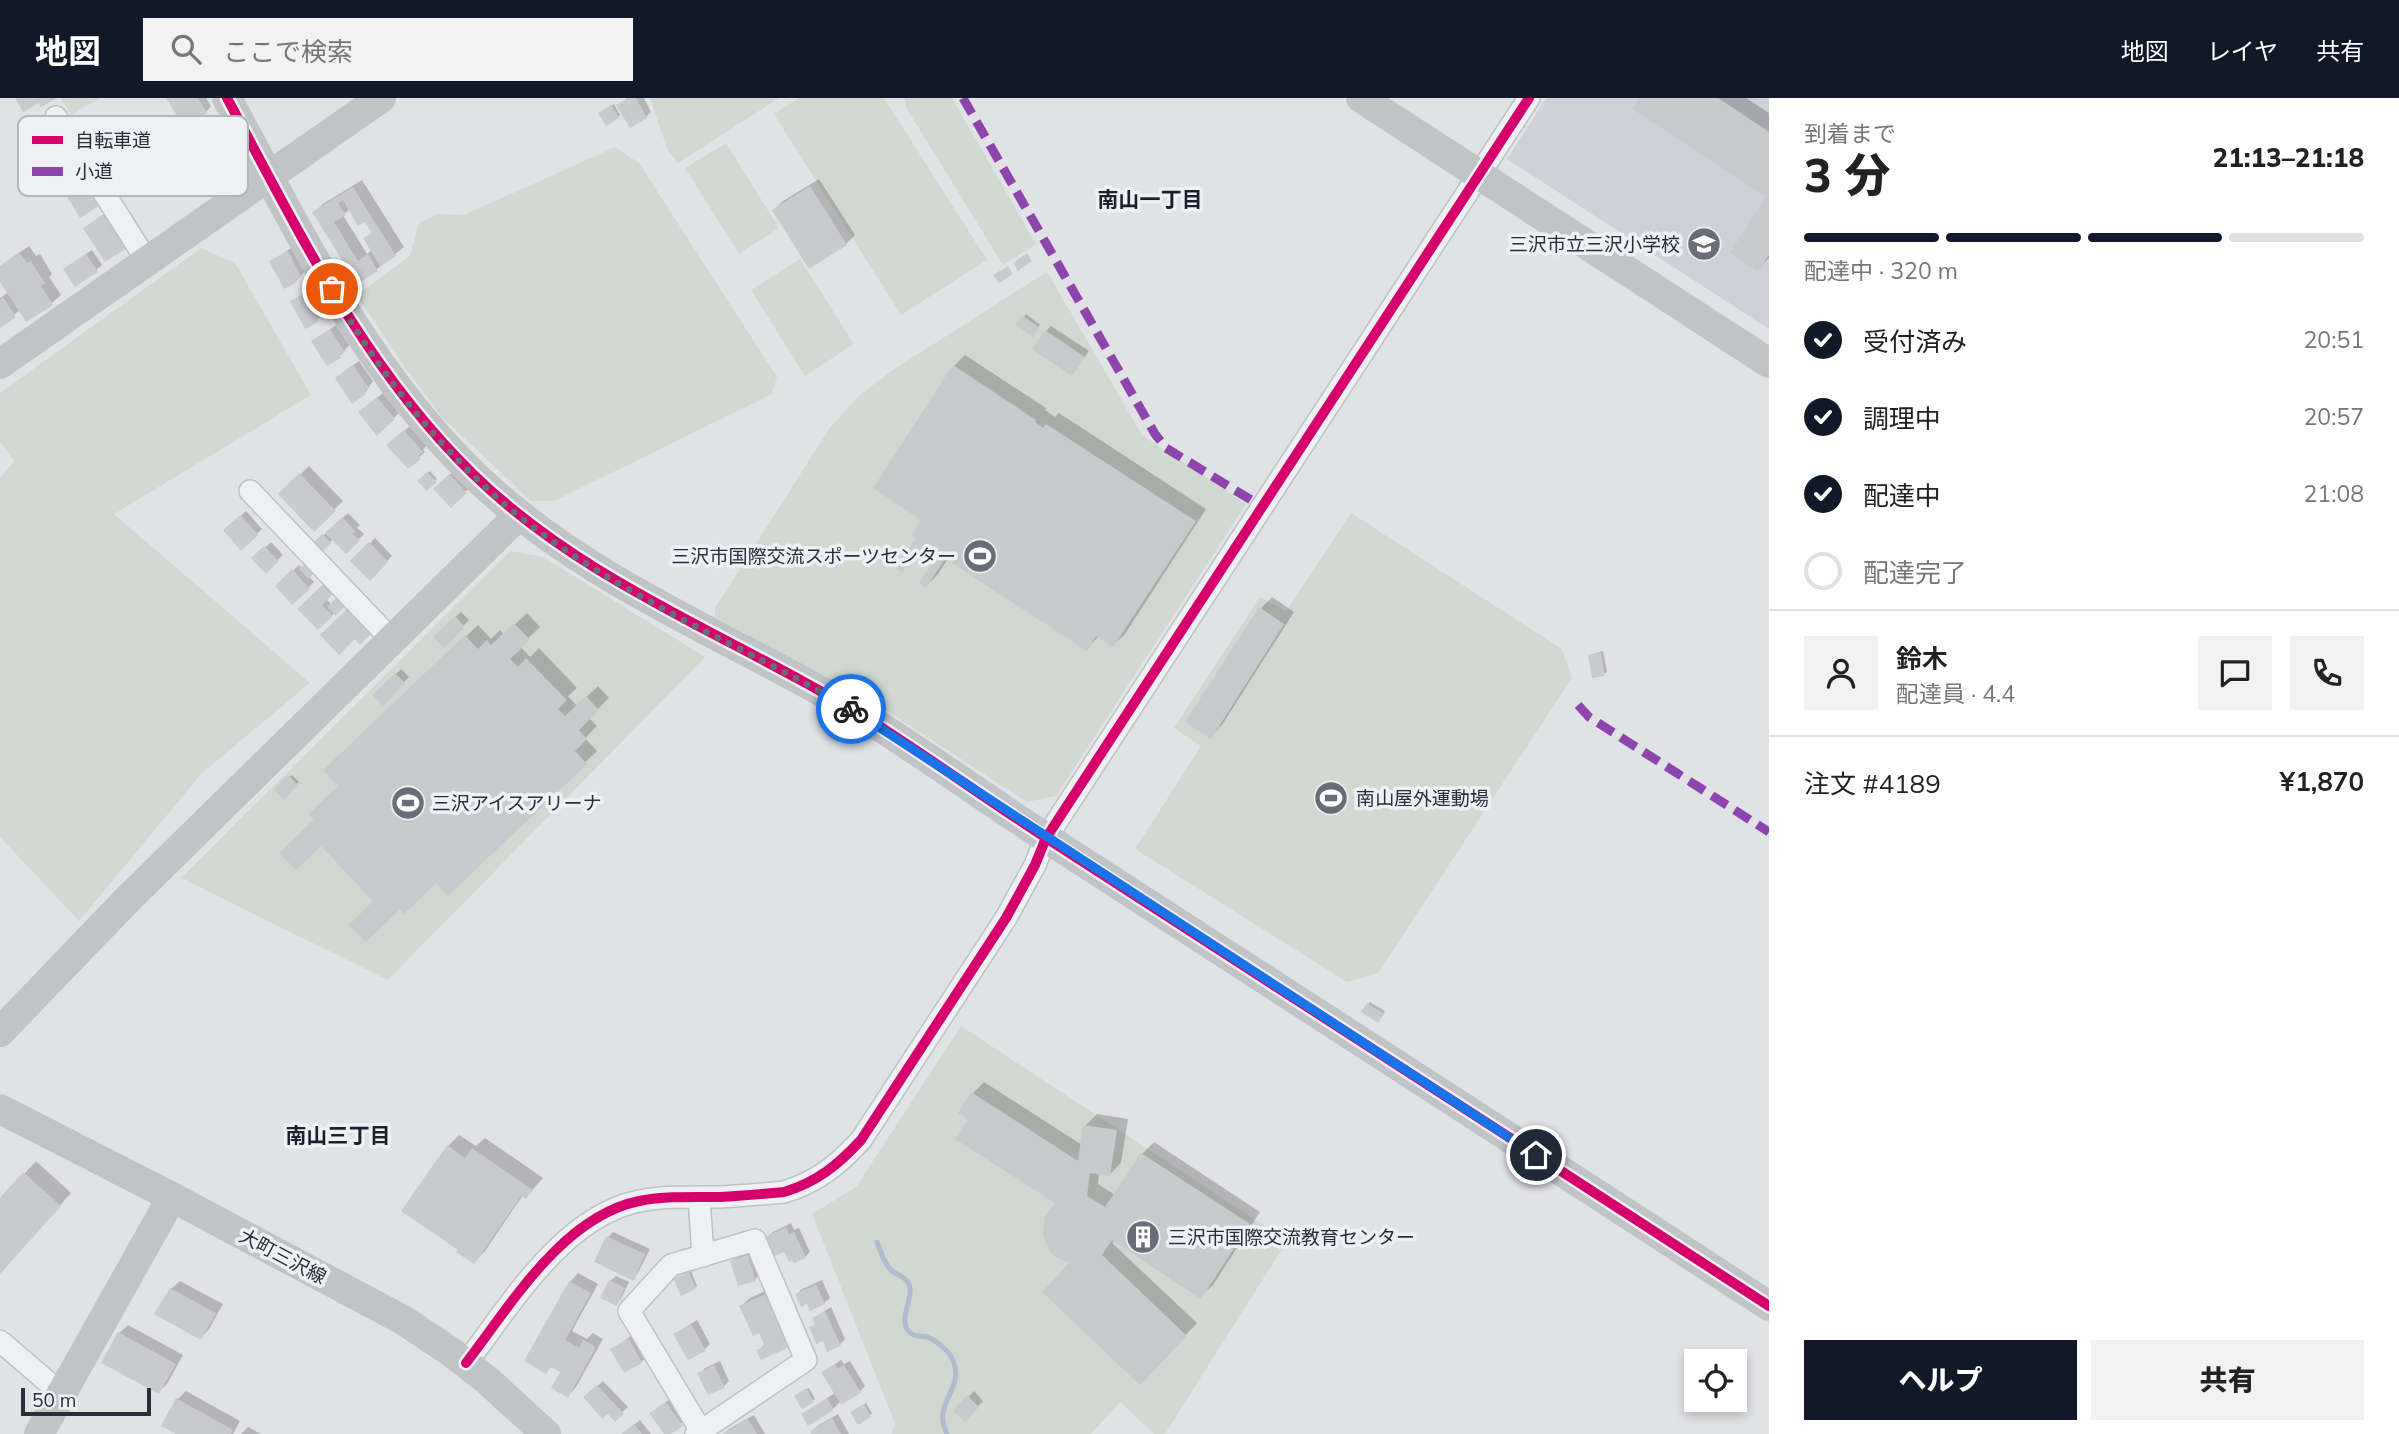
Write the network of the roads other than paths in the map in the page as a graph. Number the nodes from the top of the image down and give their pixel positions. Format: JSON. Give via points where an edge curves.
{"nodes":[{"id":1,"x":228,"y":98,"type":"edge"},
{"id":2,"x":381,"y":98,"type":"edge"},
{"id":3,"x":1361,"y":98,"type":"edge"},
{"id":4,"x":1529,"y":98,"type":"edge"},
{"id":5,"x":237,"y":116,"type":"edge"},
{"id":6,"x":248,"y":136,"type":"edge"},
{"id":7,"x":1478,"y":174,"type":"junction"},
{"id":8,"x":269,"y":176,"type":"junction"},
{"id":9,"x":248,"y":191,"type":"edge"},
{"id":10,"x":106,"y":196,"type":"edge"},
{"id":11,"x":240,"y":196,"type":"edge"},
{"id":12,"x":147,"y":261,"type":"junction"},
{"id":13,"x":1769,"y":362,"type":"edge"},
{"id":14,"x":0,"y":364,"type":"edge"},
{"id":15,"x":250,"y":491,"type":"dead end"},
{"id":16,"x":518,"y":516,"type":"junction"},
{"id":17,"x":391,"y":639,"type":"junction"},
{"id":18,"x":1046,"y":838,"type":"junction"},
{"id":19,"x":0,"y":1032,"type":"edge"},
{"id":20,"x":2,"y":1113,"type":"edge"},
{"id":21,"x":173,"y":1197,"type":"junction"},
{"id":22,"x":699,"y":1197,"type":"junction"},
{"id":23,"x":703,"y":1256,"type":"junction"},
{"id":24,"x":1769,"y":1306,"type":"edge"},
{"id":25,"x":0,"y":1342,"type":"edge"},
{"id":26,"x":466,"y":1363,"type":"junction"},
{"id":27,"x":62,"y":1394,"type":"junction"},
{"id":28,"x":700,"y":1433,"type":"edge"},
{"id":29,"x":39,"y":1434,"type":"edge"},
{"id":30,"x":545,"y":1434,"type":"edge"}],
"edges":[{"from":1,"to":5,"type":"street"},
{"from":2,"to":8,"type":"street"},
{"from":3,"to":7,"type":"street"},
{"from":4,"to":7,"type":"street"},
{"from":6,"to":8,"type":"street"},
{"from":7,"to":13,"type":"street"},
{"from":7,"to":18,"type":"street"},
{"from":8,"to":9,"type":"street"},
{"from":8,"to":16,"type":"street","via":[[345,312],[386,373],[426,425]]},
{"from":10,"to":12,"type":"street"},
{"from":11,"to":12,"type":"street"},
{"from":12,"to":14,"type":"street"},
{"from":15,"to":17,"type":"street"},
{"from":16,"to":17,"type":"street"},
{"from":16,"to":18,"type":"street","via":[[649,601],[801,679],[873,722]]},
{"from":17,"to":19,"type":"street"},
{"from":18,"to":22,"type":"street","via":[[1006,918],[861,1140],[843,1160],[806,1185],[784,1192]]},
{"from":18,"to":24,"type":"street"},
{"from":20,"to":21,"type":"street","name":"大町三沢線"},
{"from":21,"to":26,"type":"street","name":"大町三沢線","via":[[403,1320]]},
{"from":21,"to":27,"type":"street"},
{"from":22,"to":23,"type":"street"},
{"from":22,"to":26,"type":"street","via":[[640,1201],[582,1226],[542,1265]]},
{"from":23,"to":28,"type":"street","via":[[671,1265],[629,1311]]},
{"from":23,"to":28,"type":"street","via":[[755,1240],[806,1360]]},
{"from":25,"to":27,"type":"street"},
{"from":26,"to":30,"type":"street","name":"大町三沢線"},
{"from":27,"to":29,"type":"street"}]}
